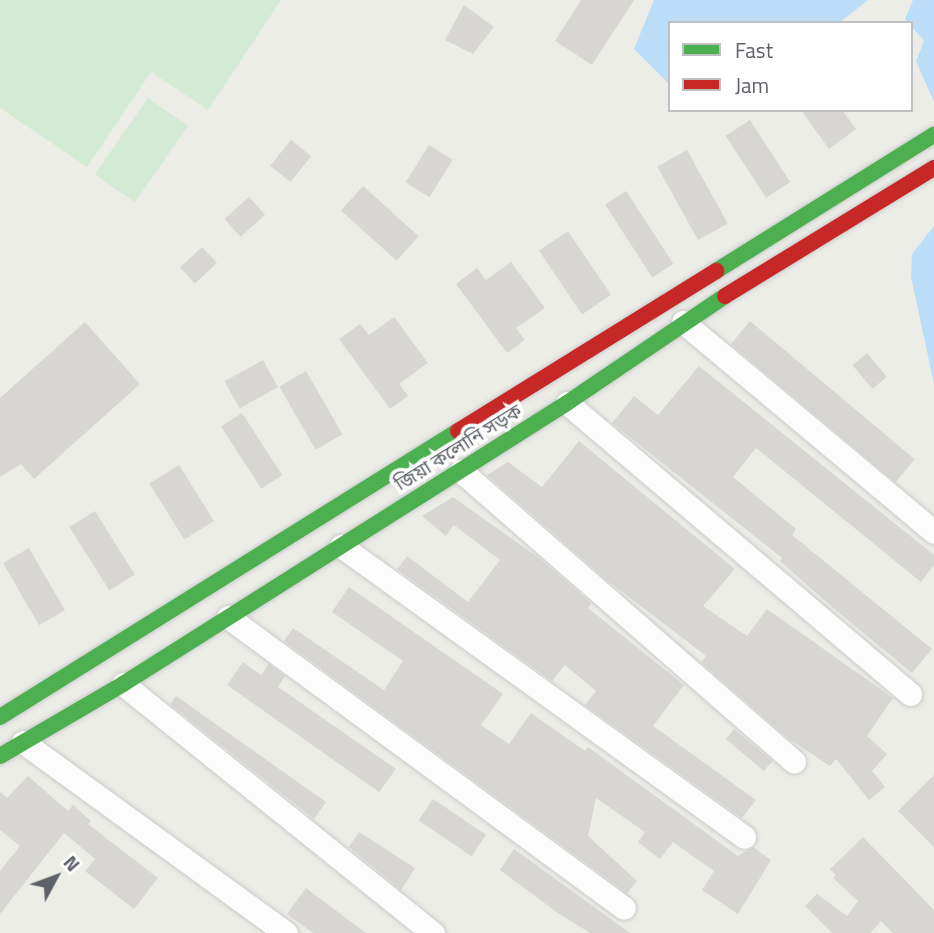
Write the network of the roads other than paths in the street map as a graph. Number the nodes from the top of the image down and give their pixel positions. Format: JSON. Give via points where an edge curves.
{"nodes":[{"id":1,"x":934,"y":135,"type":"edge"},
{"id":2,"x":934,"y":168,"type":"edge"},
{"id":3,"x":683,"y":322,"type":"junction"},
{"id":4,"x":567,"y":403,"type":"junction"},
{"id":5,"x":461,"y":471,"type":"junction"},
{"id":6,"x":934,"y":532,"type":"edge"},
{"id":7,"x":341,"y":546,"type":"junction"},
{"id":8,"x":228,"y":617,"type":"junction"},
{"id":9,"x":123,"y":684,"type":"junction"},
{"id":10,"x":910,"y":694,"type":"dead end"},
{"id":11,"x":0,"y":717,"type":"edge"},
{"id":12,"x":23,"y":742,"type":"junction"},
{"id":13,"x":0,"y":757,"type":"edge"},
{"id":14,"x":794,"y":762,"type":"dead end"},
{"id":15,"x":744,"y":837,"type":"dead end"},
{"id":16,"x":624,"y":908,"type":"dead end"},
{"id":17,"x":286,"y":933,"type":"edge"},
{"id":18,"x":433,"y":933,"type":"edge"}],
"edges":[{"from":1,"to":11,"type":"main road","name":"জিয়া কলোনি সড়ক"},
{"from":2,"to":3,"type":"main road","name":"জিয়া কলোনি সড়ক"},
{"from":3,"to":4,"type":"main road","name":"জিয়া কলোনি সড়ক"},
{"from":3,"to":6,"type":"street"},
{"from":4,"to":5,"type":"main road","name":"জিয়া কলোনি সড়ক"},
{"from":4,"to":10,"type":"street"},
{"from":5,"to":7,"type":"main road","name":"জিয়া কলোনি সড়ক"},
{"from":5,"to":14,"type":"street"},
{"from":7,"to":8,"type":"main road","name":"জিয়া কলোনি সড়ক"},
{"from":7,"to":15,"type":"street"},
{"from":8,"to":9,"type":"main road","name":"জিয়া কলোনি সড়ক"},
{"from":8,"to":16,"type":"street"},
{"from":9,"to":12,"type":"main road","name":"জিয়া কলোনি সড়ক"},
{"from":9,"to":18,"type":"street"},
{"from":12,"to":13,"type":"main road","name":"জিয়া কলোনি সড়ক"},
{"from":12,"to":17,"type":"street"}]}
